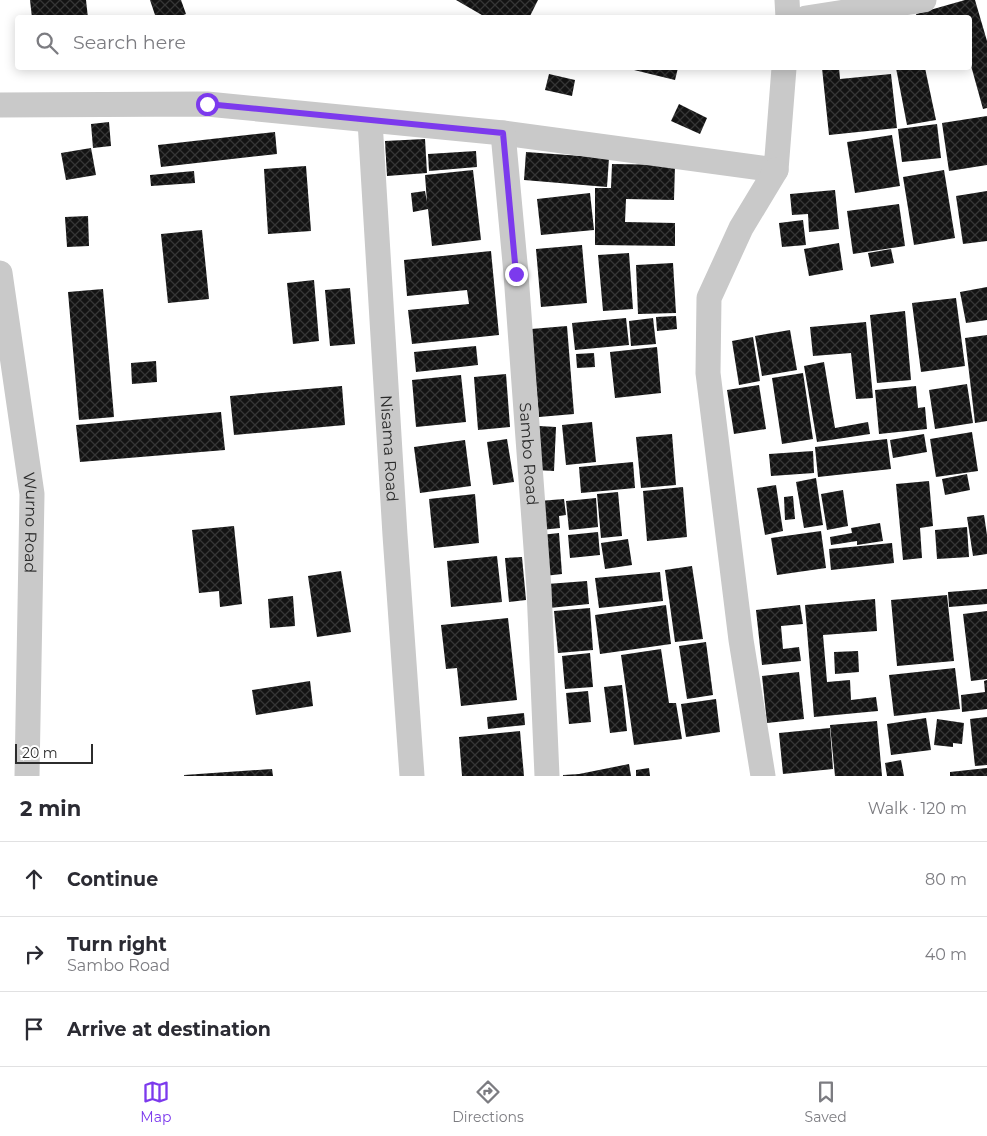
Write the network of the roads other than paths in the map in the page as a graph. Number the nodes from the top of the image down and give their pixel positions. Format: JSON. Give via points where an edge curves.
{"nodes":[{"id":1,"x":787,"y":0,"type":"edge"},
{"id":2,"x":924,"y":0,"type":"edge"},
{"id":3,"x":788,"y":15,"type":"edge"},
{"id":4,"x":826,"y":15,"type":"edge"},
{"id":5,"x":784,"y":70,"type":"edge"},
{"id":6,"x":0,"y":105,"type":"edge"},
{"id":7,"x":370,"y":121,"type":"junction"},
{"id":8,"x":503,"y":133,"type":"junction"},
{"id":9,"x":776,"y":170,"type":"junction"},
{"id":10,"x":0,"y":273,"type":"edge"},
{"id":11,"x":27,"y":776,"type":"edge"},
{"id":12,"x":412,"y":776,"type":"edge"},
{"id":13,"x":547,"y":776,"type":"edge"},
{"id":14,"x":763,"y":776,"type":"edge"}],
"edges":[{"from":1,"to":3,"type":"street"},
{"from":2,"to":4,"type":"street"},
{"from":5,"to":9,"type":"street"},
{"from":6,"to":7,"type":"street","via":[[207,104]]},
{"from":7,"to":8,"type":"street"},
{"from":7,"to":12,"type":"street","name":"Nisama Road"},
{"from":8,"to":9,"type":"street"},
{"from":8,"to":13,"type":"street","name":"Sambo Road","via":[[538,579]]},
{"from":9,"to":14,"type":"street","via":[[741,228],[709,298],[708,373],[740,640]]},
{"from":10,"to":11,"type":"street","name":"Wurno Road","via":[[32,494]]}]}
